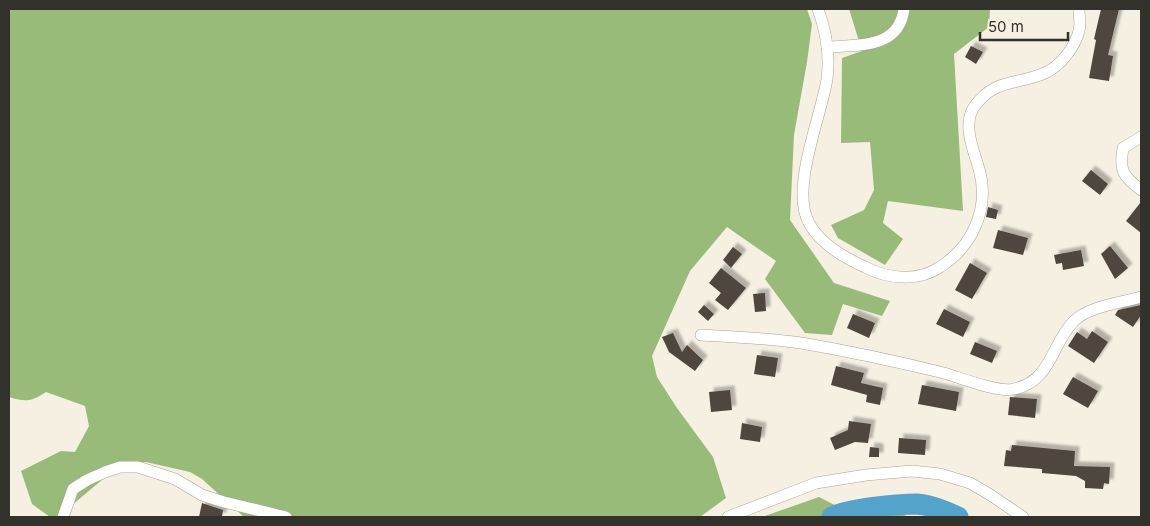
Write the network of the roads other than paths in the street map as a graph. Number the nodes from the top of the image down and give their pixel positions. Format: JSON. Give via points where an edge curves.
{"nodes":[{"id":1,"x":818,"y":9,"type":"edge"},
{"id":2,"x":904,"y":9,"type":"edge"},
{"id":3,"x":1079,"y":9,"type":"edge"},
{"id":4,"x":827,"y":47,"type":"junction"},
{"id":5,"x":1141,"y":137,"type":"edge"},
{"id":6,"x":1141,"y":190,"type":"edge"},
{"id":7,"x":1141,"y":297,"type":"edge"},
{"id":8,"x":701,"y":334,"type":"dead end"},
{"id":9,"x":63,"y":517,"type":"edge"},
{"id":10,"x":286,"y":517,"type":"edge"},
{"id":11,"x":728,"y":517,"type":"edge"},
{"id":12,"x":1022,"y":517,"type":"edge"}],
"edges":[{"from":1,"to":4,"type":"street"},
{"from":2,"to":4,"type":"street","via":[[894,33],[886,39],[867,45]]},
{"from":3,"to":4,"type":"street","via":[[1080,30],[1064,59],[1048,72],[997,86],[984,94],[972,110],[969,127],[983,200],[978,224],[954,258],[916,278],[884,276],[857,263],[823,242],[809,223],[802,202],[815,124],[827,79]]},
{"from":5,"to":6,"type":"street","via":[[1123,148],[1120,164],[1126,176]]},
{"from":7,"to":8,"type":"street","via":[[1085,313],[1075,320],[1041,374],[1028,385],[1012,390],[804,344]]},
{"from":9,"to":10,"type":"street","via":[[73,489],[120,467],[138,467],[175,479],[202,495]]},
{"from":11,"to":12,"type":"street","via":[[816,483],[912,471],[940,474],[970,483]]}]}
